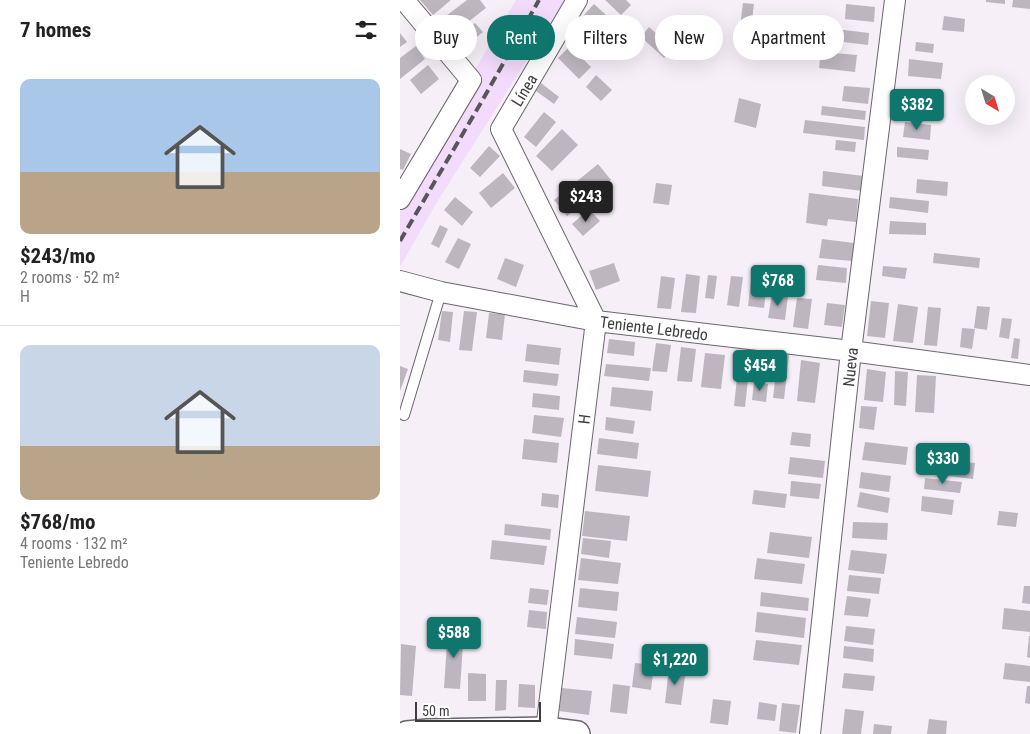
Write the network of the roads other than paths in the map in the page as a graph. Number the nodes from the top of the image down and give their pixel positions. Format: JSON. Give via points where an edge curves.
{"nodes":[{"id":1,"x":404,"y":0,"type":"edge"},
{"id":2,"x":577,"y":0,"type":"edge"},
{"id":3,"x":895,"y":0,"type":"edge"},
{"id":4,"x":400,"y":199,"type":"edge"},
{"id":5,"x":400,"y":281,"type":"edge"},
{"id":6,"x":441,"y":292,"type":"junction"},
{"id":7,"x":596,"y":321,"type":"junction"},
{"id":8,"x":851,"y":351,"type":"junction"},
{"id":9,"x":1030,"y":375,"type":"edge"},
{"id":10,"x":404,"y":415,"type":"dead end"},
{"id":11,"x":546,"y":730,"type":"junction"},
{"id":12,"x":421,"y":733,"type":"edge"},
{"id":13,"x":578,"y":734,"type":"edge"},
{"id":14,"x":810,"y":734,"type":"edge"}],
"edges":[{"from":1,"to":4,"type":"street","via":[[471,80]]},
{"from":2,"to":7,"type":"street","name":"Línea","via":[[501,128]]},
{"from":3,"to":8,"type":"street","name":"Nueva"},
{"from":5,"to":6,"type":"street","name":"Teniente Lebredo"},
{"from":6,"to":7,"type":"street","name":"Teniente Lebredo"},
{"from":6,"to":10,"type":"lane"},
{"from":7,"to":8,"type":"street","name":"Teniente Lebredo"},
{"from":7,"to":11,"type":"street","name":"H"},
{"from":8,"to":9,"type":"street","name":"Teniente Lebredo"},
{"from":8,"to":14,"type":"street","name":"Nueva"},
{"from":11,"to":12,"type":"street"},
{"from":11,"to":13,"type":"street"}]}
